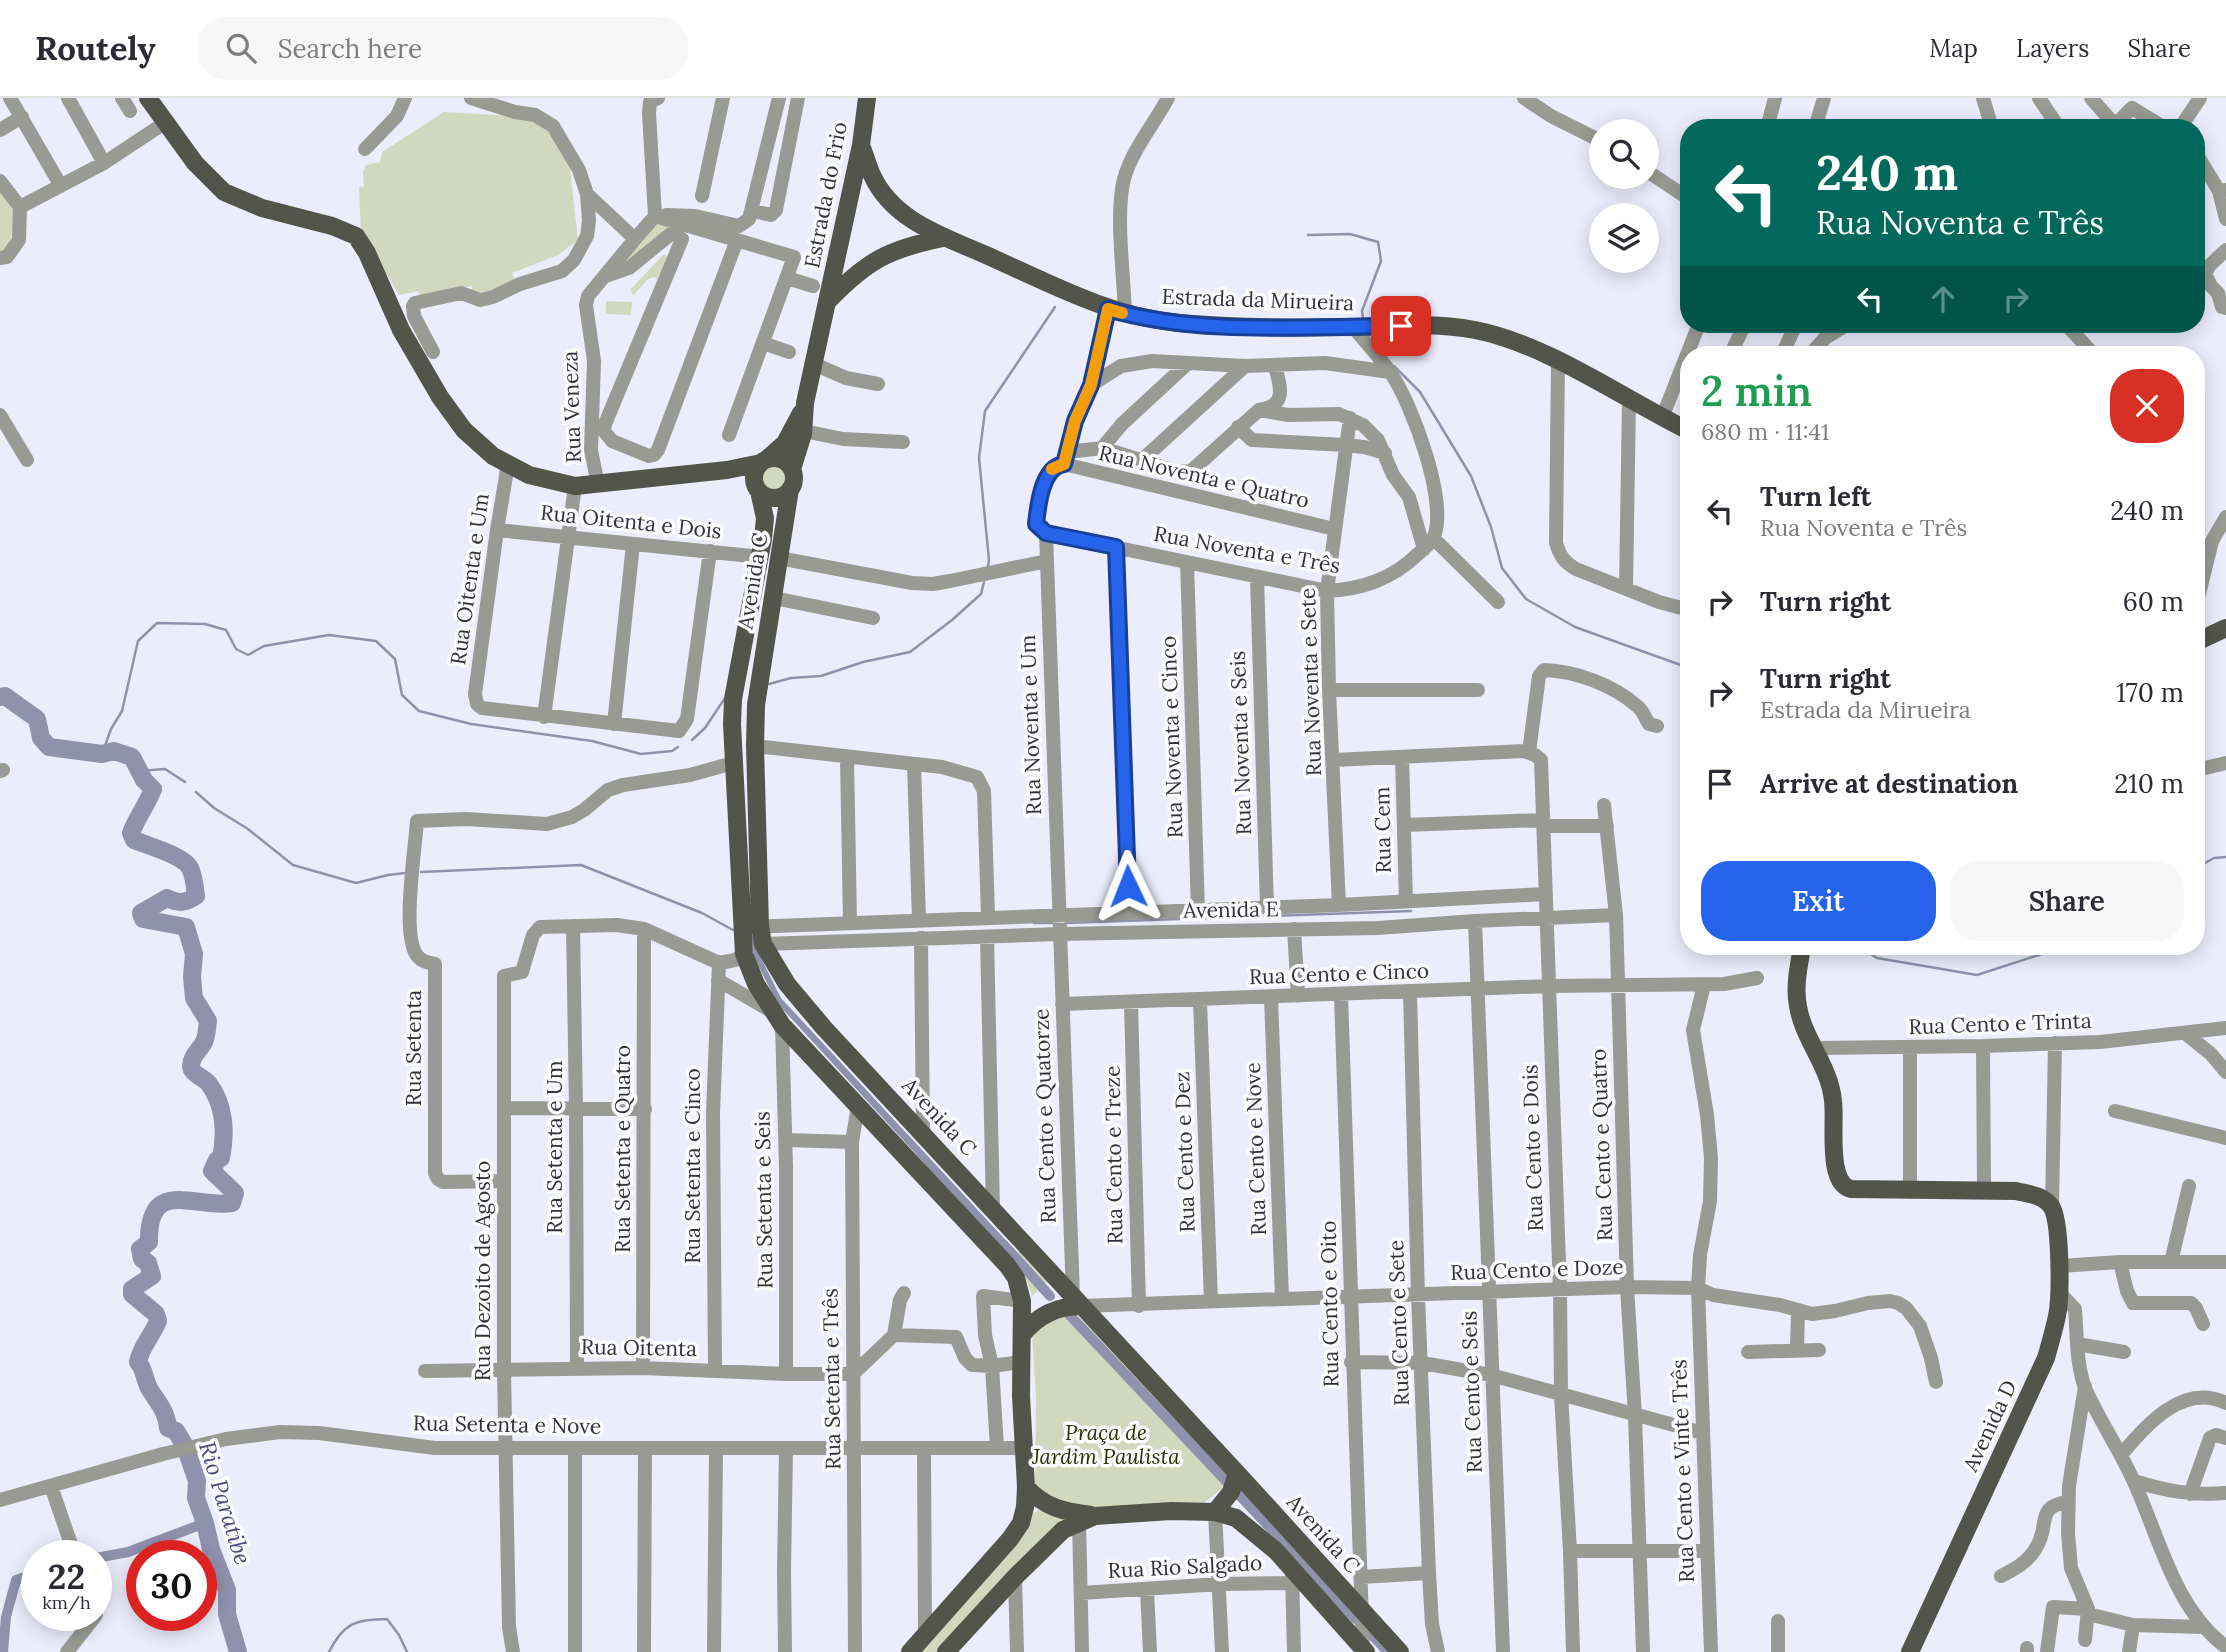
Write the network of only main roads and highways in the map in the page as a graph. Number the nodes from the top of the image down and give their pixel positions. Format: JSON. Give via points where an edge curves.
{"nodes":[{"id":1,"x":148,"y":98,"type":"edge"},
{"id":2,"x":867,"y":98,"type":"edge"},
{"id":3,"x":861,"y":145,"type":"junction"},
{"id":4,"x":943,"y":238,"type":"junction"},
{"id":5,"x":829,"y":300,"type":"junction"},
{"id":6,"x":806,"y":403,"type":"junction"},
{"id":7,"x":1680,"y":427,"type":"edge"},
{"id":8,"x":764,"y":461,"type":"junction"},
{"id":9,"x":792,"y":469,"type":"junction"},
{"id":10,"x":727,"y":470,"type":"junction"},
{"id":11,"x":758,"y":489,"type":"junction"},
{"id":12,"x":790,"y":489,"type":"junction"},
{"id":13,"x":2226,"y":628,"type":"edge"},
{"id":14,"x":2205,"y":638,"type":"edge"},
{"id":15,"x":756,"y":786,"type":"junction"},
{"id":16,"x":735,"y":787,"type":"junction"},
{"id":17,"x":751,"y":927,"type":"junction"},
{"id":18,"x":1801,"y":955,"type":"edge"},
{"id":19,"x":1068,"y":1305,"type":"junction"},
{"id":20,"x":1022,"y":1335,"type":"junction"},
{"id":21,"x":1234,"y":1483,"type":"junction"},
{"id":22,"x":1026,"y":1487,"type":"junction"},
{"id":23,"x":1215,"y":1512,"type":"junction"},
{"id":24,"x":1087,"y":1518,"type":"junction"},
{"id":25,"x":1364,"y":1651,"type":"edge"},
{"id":26,"x":910,"y":1652,"type":"edge"},
{"id":27,"x":947,"y":1652,"type":"edge"},
{"id":28,"x":1400,"y":1652,"type":"edge"},
{"id":29,"x":1910,"y":1652,"type":"edge"}],
"edges":[{"from":1,"to":10,"type":"main road","via":[[195,163],[224,192],[262,208],[348,231],[362,242],[409,325],[440,397],[464,430],[493,456],[529,475],[576,486],[642,483]]},
{"from":2,"to":3,"type":"main road","name":"Estrada do Frio"},
{"from":3,"to":4,"type":"main road","name":"Estrada da Mirueira","via":[[888,200]]},
{"from":3,"to":5,"type":"main road","name":"Estrada do Frio"},
{"from":4,"to":5,"type":"main road","via":[[880,257]]},
{"from":4,"to":7,"type":"main road","name":"Estrada da Mirueira","via":[[1116,311],[1178,323],[1424,325],[1472,330],[1519,342]]},
{"from":5,"to":6,"type":"main road"},
{"from":6,"to":8,"type":"main road","via":[[785,443]]},
{"from":6,"to":9,"type":"main road","via":[[804,430]]},
{"from":8,"to":9,"type":"main road","via":[[778,458]]},
{"from":8,"to":10,"type":"main road"},
{"from":8,"to":11,"type":"main road","via":[[755,474]]},
{"from":9,"to":12,"type":"main road"},
{"from":10,"to":11,"type":"main road"},
{"from":11,"to":12,"type":"main road","via":[[778,497]]},
{"from":11,"to":16,"type":"main road","name":"Avenida C","via":[[764,510],[761,557],[733,699]]},
{"from":12,"to":15,"type":"main road","name":"Avenida C","via":[[756,705]]},
{"from":13,"to":14,"type":"main road"},
{"from":15,"to":16,"type":"main road"},
{"from":15,"to":17,"type":"main road","name":"Avenida C"},
{"from":16,"to":17,"type":"main road","name":"Avenida C"},
{"from":17,"to":19,"type":"main road","name":"Avenida C","via":[[787,984],[993,1210]]},
{"from":17,"to":20,"type":"main road","name":"Avenida C","via":[[744,954],[776,1018],[1007,1265],[1016,1278],[1022,1305]]},
{"from":18,"to":29,"type":"main road","name":"Avenida D","via":[[1797,1003],[1832,1088],[1840,1184],[1851,1189],[2016,1191],[2036,1196],[2052,1206],[2055,1215],[2058,1314],[2046,1358]]},
{"from":19,"to":20,"type":"main road","via":[[1037,1319]]},
{"from":19,"to":21,"type":"main road","name":"Avenida C"},
{"from":20,"to":22,"type":"main road"},
{"from":21,"to":23,"type":"main road"},
{"from":21,"to":28,"type":"main road","name":"Avenida C"},
{"from":22,"to":24,"type":"main road","via":[[1040,1501]]},
{"from":22,"to":26,"type":"main road","via":[[1021,1522],[1010,1539]]},
{"from":23,"to":24,"type":"main road"},
{"from":23,"to":25,"type":"main road","via":[[1236,1518],[1252,1530]]},
{"from":24,"to":27,"type":"main road","via":[[1063,1530]]}]}
